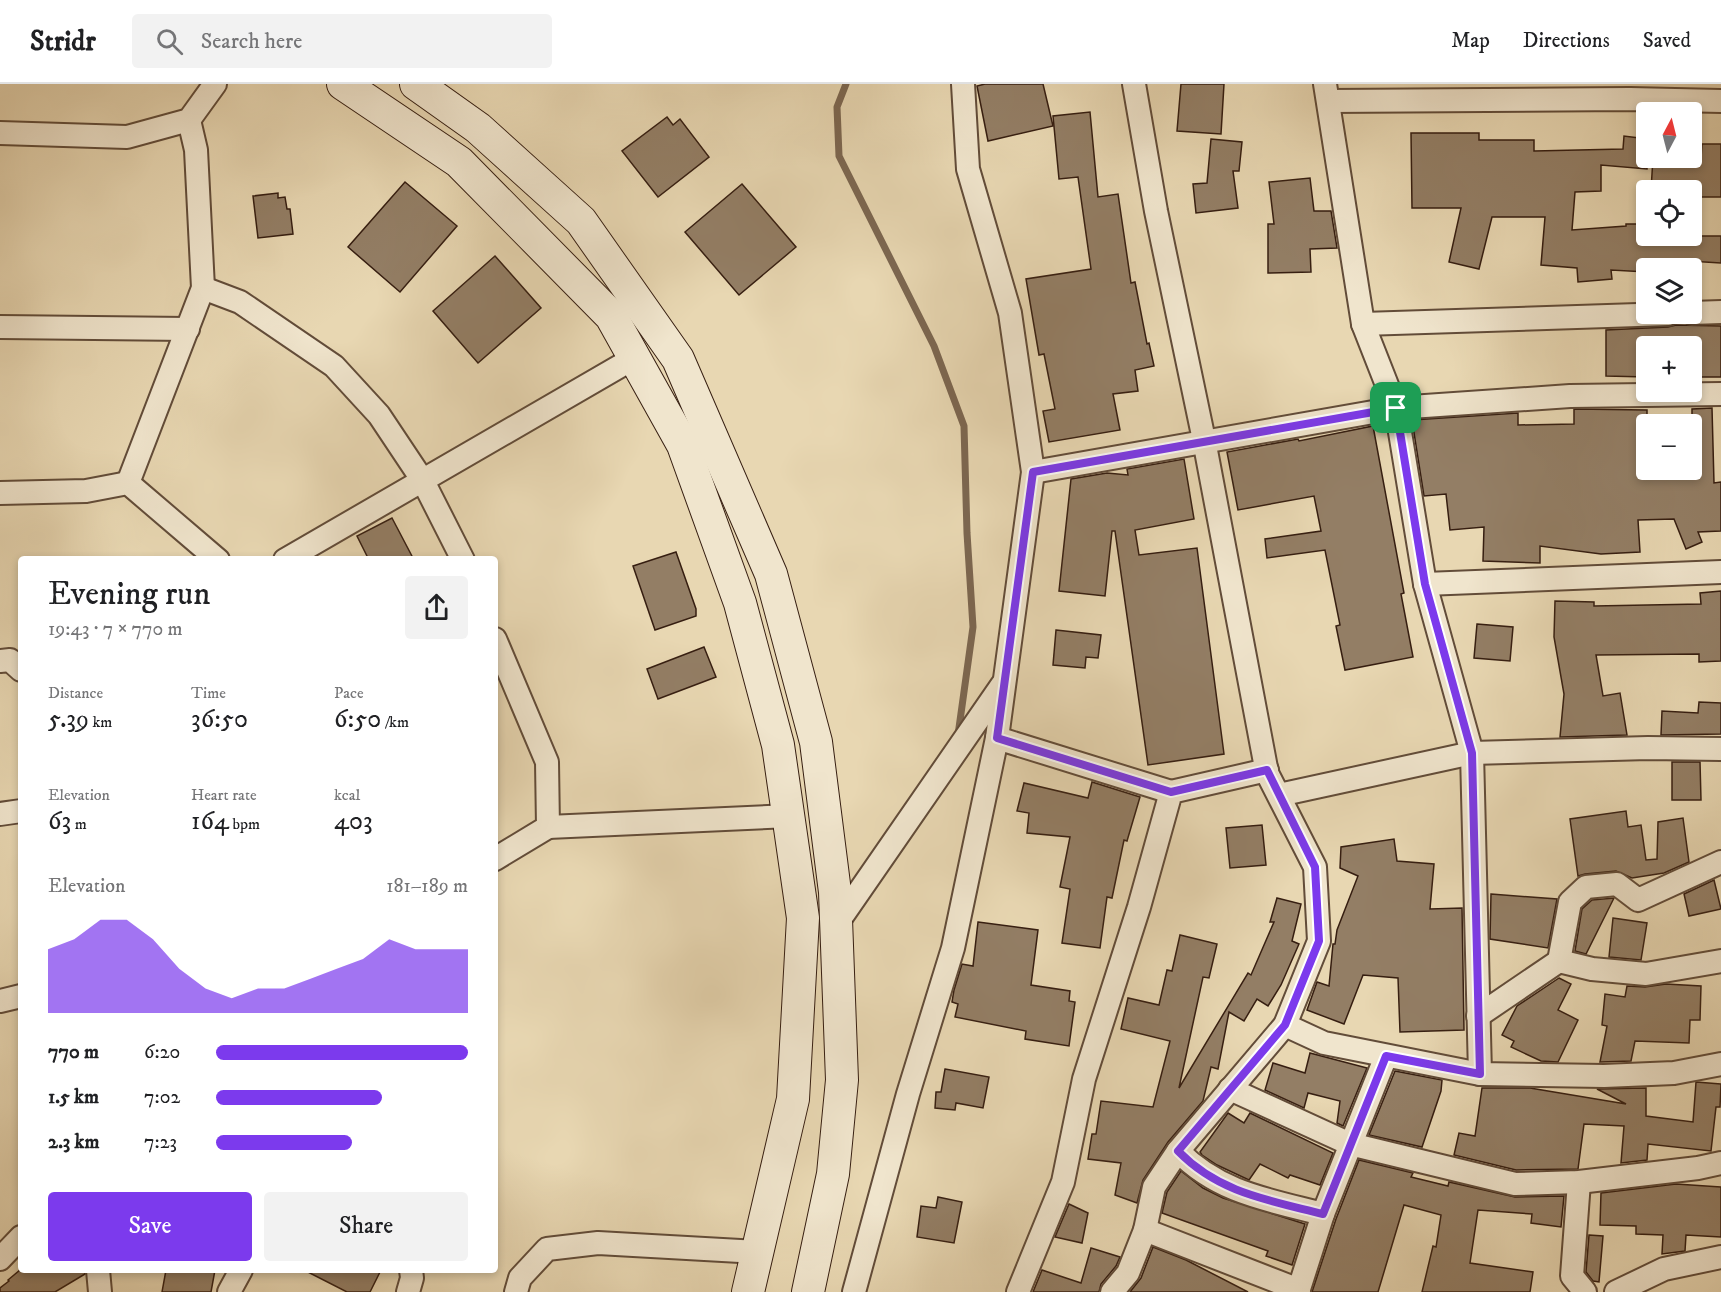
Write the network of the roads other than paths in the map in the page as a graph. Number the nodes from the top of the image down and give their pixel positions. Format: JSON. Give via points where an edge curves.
{"nodes":[{"id":1,"x":215,"y":84,"type":"edge"},
{"id":2,"x":343,"y":84,"type":"edge"},
{"id":3,"x":416,"y":84,"type":"edge"},
{"id":4,"x":963,"y":84,"type":"edge"},
{"id":5,"x":1134,"y":84,"type":"edge"},
{"id":6,"x":1327,"y":92,"type":"edge"},
{"id":7,"x":1721,"y":101,"type":"edge"},
{"id":8,"x":189,"y":120,"type":"junction"},
{"id":9,"x":0,"y":133,"type":"edge"},
{"id":10,"x":203,"y":288,"type":"junction"},
{"id":11,"x":1721,"y":312,"type":"edge"},
{"id":12,"x":1702,"y":313,"type":"edge"},
{"id":13,"x":1636,"y":315,"type":"edge"},
{"id":14,"x":1363,"y":324,"type":"junction"},
{"id":15,"x":0,"y":327,"type":"edge"},
{"id":16,"x":188,"y":329,"type":"junction"},
{"id":17,"x":634,"y":358,"type":"junction"},
{"id":18,"x":1721,"y":394,"type":"edge"},
{"id":19,"x":1396,"y":408,"type":"junction"},
{"id":20,"x":1204,"y":440,"type":"junction"},
{"id":21,"x":1033,"y":472,"type":"junction"},
{"id":22,"x":423,"y":481,"type":"junction"},
{"id":23,"x":128,"y":483,"type":"junction"},
{"id":24,"x":0,"y":493,"type":"edge"},
{"id":25,"x":214,"y":556,"type":"edge"},
{"id":26,"x":292,"y":556,"type":"edge"},
{"id":27,"x":461,"y":556,"type":"edge"},
{"id":28,"x":1721,"y":572,"type":"edge"},
{"id":29,"x":1425,"y":584,"type":"junction"},
{"id":30,"x":498,"y":655,"type":"edge"},
{"id":31,"x":0,"y":661,"type":"edge"},
{"id":32,"x":18,"y":667,"type":"edge"},
{"id":33,"x":501,"y":671,"type":"edge"},
{"id":34,"x":1005,"y":681,"type":"junction"},
{"id":35,"x":997,"y":738,"type":"junction"},
{"id":36,"x":1721,"y":749,"type":"edge"},
{"id":37,"x":1472,"y":753,"type":"junction"},
{"id":38,"x":1267,"y":770,"type":"junction"},
{"id":39,"x":1171,"y":792,"type":"junction"},
{"id":40,"x":1279,"y":795,"type":"junction"},
{"id":41,"x":18,"y":812,"type":"edge"},
{"id":42,"x":0,"y":814,"type":"edge"},
{"id":43,"x":789,"y":816,"type":"junction"},
{"id":44,"x":548,"y":827,"type":"junction"},
{"id":45,"x":498,"y":857,"type":"edge"},
{"id":46,"x":1721,"y":862,"type":"edge"},
{"id":47,"x":836,"y":925,"type":"junction"},
{"id":48,"x":1559,"y":961,"type":"junction"},
{"id":49,"x":1721,"y":961,"type":"edge"},
{"id":50,"x":18,"y":997,"type":"edge"},
{"id":51,"x":0,"y":1001,"type":"edge"},
{"id":52,"x":1478,"y":1016,"type":"junction"},
{"id":53,"x":1285,"y":1025,"type":"junction"},
{"id":54,"x":1386,"y":1056,"type":"junction"},
{"id":55,"x":1721,"y":1064,"type":"edge"},
{"id":56,"x":1480,"y":1074,"type":"junction"},
{"id":57,"x":1230,"y":1089,"type":"junction"},
{"id":58,"x":1350,"y":1144,"type":"junction"},
{"id":59,"x":1178,"y":1151,"type":"junction"},
{"id":60,"x":1721,"y":1163,"type":"edge"},
{"id":61,"x":1579,"y":1182,"type":"junction"},
{"id":62,"x":1323,"y":1214,"type":"junction"},
{"id":63,"x":1145,"y":1230,"type":"junction"},
{"id":64,"x":18,"y":1240,"type":"edge"},
{"id":65,"x":758,"y":1252,"type":"junction"},
{"id":66,"x":1721,"y":1257,"type":"edge"},
{"id":67,"x":0,"y":1259,"type":"edge"},
{"id":68,"x":98,"y":1273,"type":"edge"},
{"id":69,"x":239,"y":1273,"type":"edge"},
{"id":70,"x":411,"y":1273,"type":"edge"},
{"id":71,"x":1298,"y":1291,"type":"edge"},
{"id":72,"x":100,"y":1292,"type":"edge"},
{"id":73,"x":229,"y":1292,"type":"edge"},
{"id":74,"x":408,"y":1292,"type":"edge"},
{"id":75,"x":516,"y":1292,"type":"edge"},
{"id":76,"x":748,"y":1292,"type":"edge"},
{"id":77,"x":808,"y":1292,"type":"edge"},
{"id":78,"x":854,"y":1292,"type":"edge"},
{"id":79,"x":1018,"y":1292,"type":"edge"},
{"id":80,"x":1112,"y":1292,"type":"edge"},
{"id":81,"x":1585,"y":1292,"type":"edge"},
{"id":82,"x":1616,"y":1292,"type":"edge"}],
"edges":[{"from":1,"to":8,"type":"street"},
{"from":2,"to":17,"type":"main road","via":[[459,162],[611,316]]},
{"from":3,"to":47,"type":"main road","via":[[478,128],[581,221],[678,359],[771,574],[816,742]]},
{"from":4,"to":21,"type":"street","via":[[968,169],[1010,313]]},
{"from":5,"to":20,"type":"street"},
{"from":6,"to":7,"type":"street"},
{"from":6,"to":14,"type":"street"},
{"from":8,"to":9,"type":"street","via":[[127,136]]},
{"from":8,"to":10,"type":"street","via":[[196,150]]},
{"from":10,"to":16,"type":"street"},
{"from":10,"to":22,"type":"street","via":[[240,302],[334,366],[379,415]]},
{"from":11,"to":12,"type":"street"},
{"from":13,"to":14,"type":"street"},
{"from":14,"to":19,"type":"street"},
{"from":15,"to":16,"type":"street"},
{"from":16,"to":23,"type":"street"},
{"from":17,"to":22,"type":"street"},
{"from":17,"to":43,"type":"main road","via":[[683,445],[740,603],[778,745]]},
{"from":18,"to":19,"type":"street","via":[[1570,396]]},
{"from":19,"to":20,"type":"street"},
{"from":19,"to":29,"type":"street"},
{"from":20,"to":21,"type":"street"},
{"from":20,"to":38,"type":"street"},
{"from":21,"to":34,"type":"street"},
{"from":22,"to":26,"type":"street"},
{"from":22,"to":27,"type":"street"},
{"from":23,"to":24,"type":"street","via":[[86,491]]},
{"from":23,"to":25,"type":"street"},
{"from":28,"to":29,"type":"street"},
{"from":29,"to":37,"type":"street"},
{"from":30,"to":33,"type":"street"},
{"from":31,"to":32,"type":"street","via":[[10,660]]},
{"from":33,"to":44,"type":"street","via":[[547,762]]},
{"from":34,"to":35,"type":"street"},
{"from":34,"to":47,"type":"street"},
{"from":35,"to":39,"type":"street"},
{"from":35,"to":78,"type":"street","via":[[953,948]]},
{"from":36,"to":37,"type":"street"},
{"from":37,"to":40,"type":"street"},
{"from":37,"to":52,"type":"street"},
{"from":38,"to":39,"type":"street"},
{"from":38,"to":40,"type":"street"},
{"from":39,"to":79,"type":"street","via":[[1084,1079],[1063,1182]]},
{"from":40,"to":53,"type":"street","via":[[1315,867],[1319,941]]},
{"from":41,"to":42,"type":"street"},
{"from":43,"to":44,"type":"street"},
{"from":43,"to":65,"type":"main road","via":[[803,918],[793,1099]]},
{"from":44,"to":45,"type":"street"},
{"from":46,"to":48,"type":"street","via":[[1638,900],[1617,884],[1586,887],[1570,902]]},
{"from":47,"to":77,"type":"main road","via":[[842,1080],[833,1174]]},
{"from":48,"to":49,"type":"street","via":[[1592,969],[1646,974]]},
{"from":48,"to":52,"type":"street"},
{"from":50,"to":51,"type":"street"},
{"from":52,"to":56,"type":"street"},
{"from":53,"to":54,"type":"street","via":[[1324,1044]]},
{"from":53,"to":57,"type":"street"},
{"from":54,"to":56,"type":"street"},
{"from":54,"to":58,"type":"street"},
{"from":55,"to":56,"type":"street","via":[[1674,1072],[1604,1076]]},
{"from":57,"to":58,"type":"street"},
{"from":57,"to":59,"type":"street"},
{"from":58,"to":61,"type":"street","via":[[1515,1184]]},
{"from":58,"to":62,"type":"street"},
{"from":59,"to":62,"type":"street","via":[[1194,1167],[1232,1190]]},
{"from":59,"to":63,"type":"street","via":[[1154,1187]]},
{"from":60,"to":61,"type":"street"},
{"from":61,"to":81,"type":"street","via":[[1572,1276]]},
{"from":62,"to":71,"type":"street"},
{"from":63,"to":71,"type":"street"},
{"from":63,"to":80,"type":"street","via":[[1128,1273]]},
{"from":64,"to":67,"type":"street"},
{"from":65,"to":75,"type":"street","via":[[598,1243],[547,1249],[520,1278]]},
{"from":65,"to":76,"type":"main road"},
{"from":66,"to":82,"type":"street","via":[[1664,1269]]},
{"from":68,"to":72,"type":"street"},
{"from":69,"to":73,"type":"street"},
{"from":70,"to":74,"type":"street"}]}
